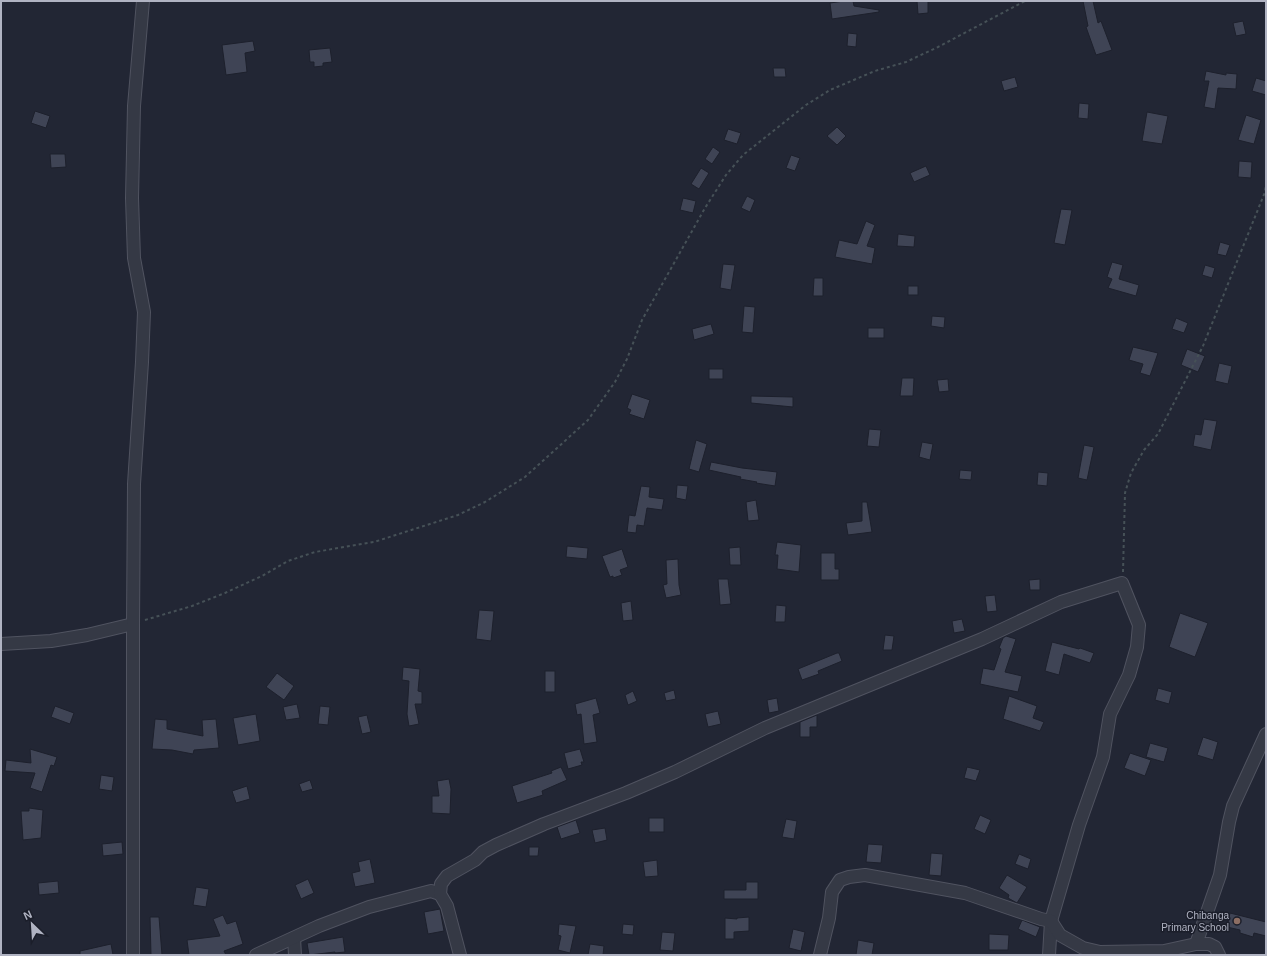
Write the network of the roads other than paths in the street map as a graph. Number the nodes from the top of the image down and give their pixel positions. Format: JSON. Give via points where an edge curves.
{"nodes":[{"id":1,"x":143,"y":1,"type":"edge"},
{"id":2,"x":132,"y":624,"type":"junction"},
{"id":3,"x":1,"y":644,"type":"edge"},
{"id":4,"x":1266,"y":734,"type":"edge"},
{"id":5,"x":440,"y":894,"type":"junction"},
{"id":6,"x":1051,"y":921,"type":"junction"},
{"id":7,"x":294,"y":938,"type":"junction"},
{"id":8,"x":1196,"y":944,"type":"junction"},
{"id":9,"x":133,"y":955,"type":"edge"},
{"id":10,"x":256,"y":955,"type":"edge"},
{"id":11,"x":295,"y":955,"type":"edge"},
{"id":12,"x":460,"y":955,"type":"edge"},
{"id":13,"x":820,"y":955,"type":"edge"},
{"id":14,"x":1049,"y":955,"type":"edge"},
{"id":15,"x":1219,"y":955,"type":"edge"}],
"edges":[{"from":1,"to":2,"type":"street","via":[[134,106],[132,198],[134,258],[144,312],[134,484]]},
{"from":2,"to":3,"type":"street","via":[[51,642]]},
{"from":2,"to":9,"type":"street"},
{"from":4,"to":8,"type":"street","via":[[1233,806],[1220,875]]},
{"from":5,"to":6,"type":"street","via":[[441,884],[447,876],[496,845],[675,772],[765,728],[982,640],[1061,602],[1122,583],[1139,625],[1137,647],[1129,675],[1110,714],[1103,756],[1079,825]]},
{"from":5,"to":7,"type":"street","via":[[431,891],[369,907]]},
{"from":5,"to":12,"type":"street","via":[[447,906]]},
{"from":6,"to":8,"type":"street","via":[[1060,935],[1083,948],[1100,952],[1164,951]]},
{"from":6,"to":13,"type":"street","via":[[965,893],[879,877],[854,876],[840,880],[832,892]]},
{"from":6,"to":14,"type":"street"},
{"from":7,"to":10,"type":"street"},
{"from":7,"to":11,"type":"street"},
{"from":8,"to":15,"type":"street","via":[[1209,944],[1215,947]]}]}
